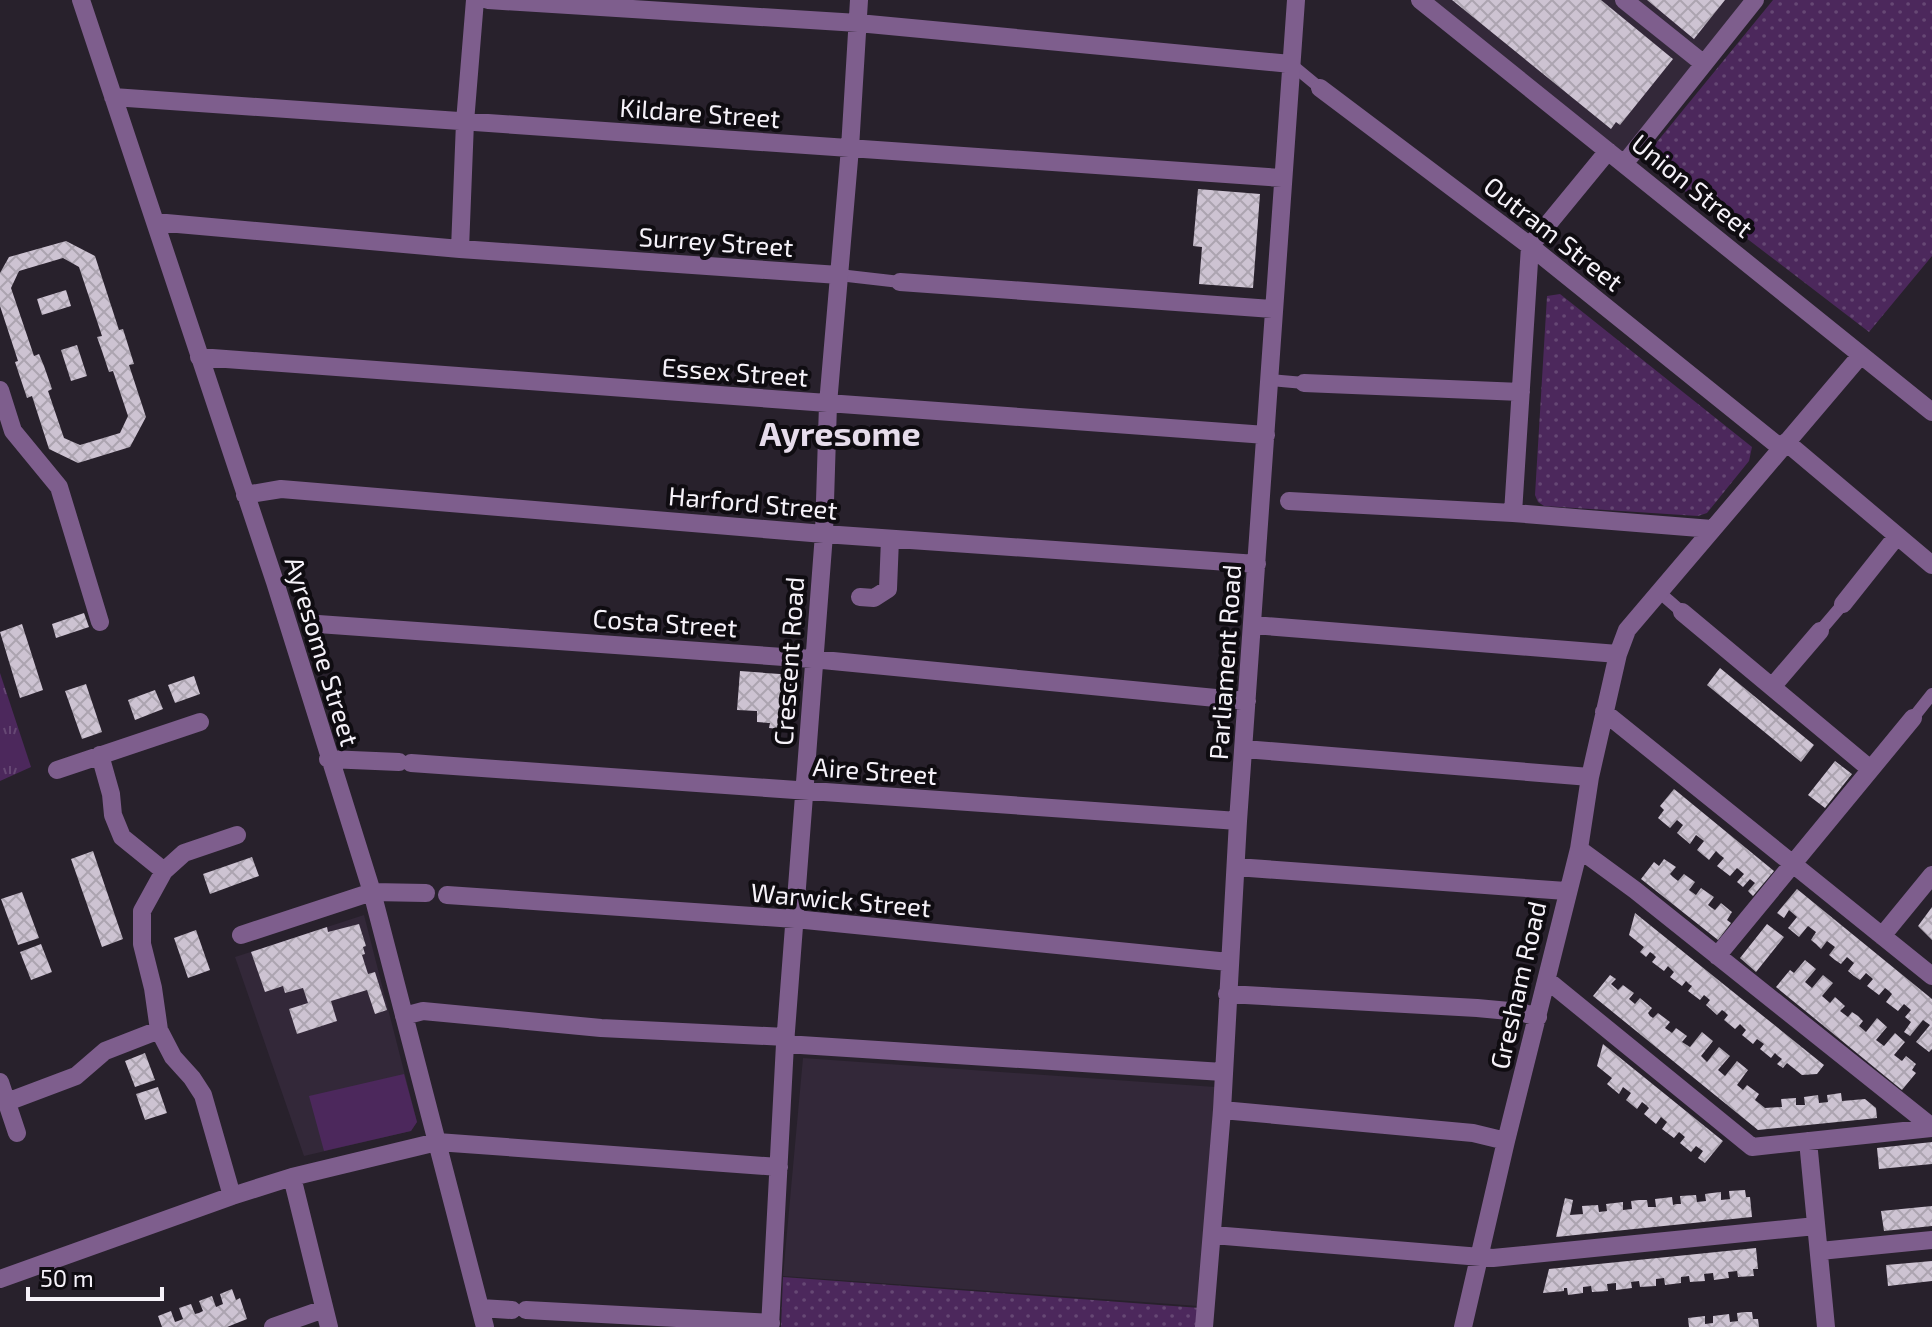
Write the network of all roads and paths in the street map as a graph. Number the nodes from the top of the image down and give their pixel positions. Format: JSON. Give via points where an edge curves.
{"nodes":[{"id":1,"x":81,"y":0,"type":"edge"},
{"id":2,"x":475,"y":0,"type":"edge"},
{"id":3,"x":488,"y":0,"type":"edge"},
{"id":4,"x":859,"y":0,"type":"edge"},
{"id":5,"x":1296,"y":0,"type":"edge"},
{"id":6,"x":1420,"y":0,"type":"edge"},
{"id":7,"x":1624,"y":0,"type":"edge"},
{"id":8,"x":1755,"y":0,"type":"edge"},
{"id":9,"x":858,"y":23,"type":"junction"},
{"id":10,"x":1291,"y":64,"type":"junction"},
{"id":11,"x":1704,"y":64,"type":"junction"},
{"id":12,"x":1320,"y":88,"type":"joint"},
{"id":13,"x":113,"y":97,"type":"junction"},
{"id":14,"x":465,"y":122,"type":"junction"},
{"id":15,"x":850,"y":148,"type":"junction"},
{"id":16,"x":1608,"y":151,"type":"junction"},
{"id":17,"x":1624,"y":164,"type":"junction"},
{"id":18,"x":1282,"y":178,"type":"junction"},
{"id":19,"x":155,"y":222,"type":"junction"},
{"id":20,"x":1530,"y":246,"type":"junction"},
{"id":21,"x":460,"y":249,"type":"junction"},
{"id":22,"x":839,"y":275,"type":"junction"},
{"id":23,"x":900,"y":282,"type":"joint"},
{"id":24,"x":1273,"y":309,"type":"junction"},
{"id":25,"x":1861,"y":355,"type":"junction"},
{"id":26,"x":199,"y":357,"type":"junction"},
{"id":27,"x":1269,"y":380,"type":"junction"},
{"id":28,"x":1304,"y":383,"type":"joint"},
{"id":29,"x":0,"y":390,"type":"edge"},
{"id":30,"x":1521,"y":392,"type":"junction"},
{"id":31,"x":828,"y":404,"type":"junction"},
{"id":32,"x":1932,"y":412,"type":"edge"},
{"id":33,"x":1266,"y":435,"type":"junction"},
{"id":34,"x":1784,"y":445,"type":"junction"},
{"id":35,"x":245,"y":495,"type":"junction"},
{"id":36,"x":1261,"y":499,"type":"junction"},
{"id":37,"x":1289,"y":501,"type":"joint"},
{"id":38,"x":1513,"y":513,"type":"junction"},
{"id":39,"x":1712,"y":529,"type":"junction"},
{"id":40,"x":824,"y":534,"type":"junction"},
{"id":41,"x":1897,"y":536,"type":"junction"},
{"id":42,"x":890,"y":539,"type":"junction"},
{"id":43,"x":1257,"y":564,"type":"junction"},
{"id":44,"x":1932,"y":565,"type":"edge"},
{"id":45,"x":1659,"y":592,"type":"junction"},
{"id":46,"x":860,"y":597,"type":"dead end"},
{"id":47,"x":1843,"y":604,"type":"joint"},
{"id":48,"x":1682,"y":612,"type":"joint"},
{"id":49,"x":100,"y":622,"type":"dead end"},
{"id":50,"x":318,"y":624,"type":"dead end"},
{"id":51,"x":1253,"y":625,"type":"junction"},
{"id":52,"x":1820,"y":631,"type":"joint"},
{"id":53,"x":1618,"y":654,"type":"junction"},
{"id":54,"x":812,"y":659,"type":"junction"},
{"id":55,"x":1772,"y":687,"type":"junction"},
{"id":56,"x":1932,"y":694,"type":"edge"},
{"id":57,"x":1247,"y":701,"type":"junction"},
{"id":58,"x":1604,"y":712,"type":"junction"},
{"id":59,"x":1913,"y":718,"type":"joint"},
{"id":60,"x":200,"y":722,"type":"dead end"},
{"id":61,"x":1244,"y":749,"type":"junction"},
{"id":62,"x":100,"y":755,"type":"junction"},
{"id":63,"x":328,"y":759,"type":"junction"},
{"id":64,"x":1869,"y":768,"type":"junction"},
{"id":65,"x":57,"y":770,"type":"dead end"},
{"id":66,"x":1590,"y":777,"type":"junction"},
{"id":67,"x":804,"y":791,"type":"junction"},
{"id":68,"x":1238,"y":821,"type":"junction"},
{"id":69,"x":237,"y":835,"type":"dead end"},
{"id":70,"x":1579,"y":849,"type":"junction"},
{"id":71,"x":1793,"y":863,"type":"junction"},
{"id":72,"x":1236,"y":867,"type":"junction"},
{"id":73,"x":164,"y":871,"type":"junction"},
{"id":74,"x":1932,"y":875,"type":"edge"},
{"id":75,"x":1566,"y":891,"type":"junction"},
{"id":76,"x":372,"y":892,"type":"junction"},
{"id":77,"x":426,"y":893,"type":"dead end"},
{"id":78,"x":447,"y":895,"type":"dead end"},
{"id":79,"x":795,"y":919,"type":"junction"},
{"id":80,"x":241,"y":935,"type":"dead end"},
{"id":81,"x":1882,"y":936,"type":"junction"},
{"id":82,"x":1717,"y":956,"type":"junction"},
{"id":83,"x":1229,"y":962,"type":"junction"},
{"id":84,"x":1932,"y":976,"type":"edge"},
{"id":85,"x":1547,"y":980,"type":"junction"},
{"id":86,"x":1227,"y":994,"type":"junction"},
{"id":87,"x":404,"y":1016,"type":"junction"},
{"id":88,"x":1538,"y":1017,"type":"junction"},
{"id":89,"x":159,"y":1030,"type":"junction"},
{"id":90,"x":785,"y":1041,"type":"junction"},
{"id":91,"x":1223,"y":1072,"type":"junction"},
{"id":92,"x":0,"y":1082,"type":"edge"},
{"id":93,"x":7,"y":1102,"type":"junction"},
{"id":94,"x":1222,"y":1110,"type":"junction"},
{"id":95,"x":1932,"y":1128,"type":"edge"},
{"id":96,"x":17,"y":1133,"type":"dead end"},
{"id":97,"x":1506,"y":1141,"type":"junction"},
{"id":98,"x":1808,"y":1141,"type":"junction"},
{"id":99,"x":437,"y":1142,"type":"junction"},
{"id":100,"x":779,"y":1167,"type":"junction"},
{"id":101,"x":292,"y":1177,"type":"junction"},
{"id":102,"x":232,"y":1196,"type":"junction"},
{"id":103,"x":1816,"y":1226,"type":"junction"},
{"id":104,"x":1213,"y":1235,"type":"junction"},
{"id":105,"x":1932,"y":1240,"type":"edge"},
{"id":106,"x":1820,"y":1251,"type":"junction"},
{"id":107,"x":1479,"y":1258,"type":"junction"},
{"id":108,"x":0,"y":1279,"type":"edge"},
{"id":109,"x":480,"y":1308,"type":"junction"},
{"id":110,"x":326,"y":1318,"type":"edge"},
{"id":111,"x":770,"y":1325,"type":"edge"},
{"id":112,"x":273,"y":1327,"type":"edge"},
{"id":113,"x":485,"y":1327,"type":"edge"},
{"id":114,"x":1204,"y":1327,"type":"edge"},
{"id":115,"x":1463,"y":1327,"type":"edge"},
{"id":116,"x":1826,"y":1327,"type":"edge"}],
"edges":[{"from":1,"to":13,"type":"street","name":"Ayresome Street"},
{"from":2,"to":14,"type":"street"},
{"from":3,"to":9,"type":"street"},
{"from":4,"to":9,"type":"street","name":"Crescent Road"},
{"from":5,"to":10,"type":"street","name":"Parliament Road"},
{"from":6,"to":16,"type":"street","name":"Union Street"},
{"from":7,"to":11,"type":"street"},
{"from":8,"to":11,"type":"street"},
{"from":9,"to":10,"type":"street"},
{"from":9,"to":15,"type":"street","name":"Crescent Road"},
{"from":10,"to":12,"type":"street","name":"Outram Street"},
{"from":10,"to":18,"type":"street","name":"Parliament Road"},
{"from":11,"to":17,"type":"street"},
{"from":12,"to":20,"type":"street","name":"Outram Street"},
{"from":13,"to":14,"type":"street","name":"Kildare Street"},
{"from":13,"to":19,"type":"street","name":"Ayresome Street"},
{"from":14,"to":15,"type":"street","name":"Kildare Street"},
{"from":14,"to":21,"type":"street"},
{"from":15,"to":18,"type":"street","name":"Kildare Street"},
{"from":15,"to":22,"type":"street","name":"Crescent Road"},
{"from":16,"to":17,"type":"street","name":"Union Street"},
{"from":16,"to":20,"type":"street"},
{"from":17,"to":25,"type":"street","name":"Union Street"},
{"from":18,"to":24,"type":"street","name":"Parliament Road"},
{"from":19,"to":21,"type":"street","name":"Surrey Street"},
{"from":19,"to":26,"type":"street","name":"Ayresome Street"},
{"from":20,"to":30,"type":"street"},
{"from":20,"to":34,"type":"street","name":"Outram Street"},
{"from":21,"to":22,"type":"street","name":"Surrey Street"},
{"from":22,"to":23,"type":"street","name":"Surrey Street"},
{"from":22,"to":31,"type":"street","name":"Crescent Road"},
{"from":23,"to":24,"type":"street","name":"Surrey Street"},
{"from":24,"to":27,"type":"street","name":"Parliament Road"},
{"from":25,"to":32,"type":"street","name":"Union Street"},
{"from":25,"to":34,"type":"street","name":"Gresham Road"},
{"from":26,"to":31,"type":"street","name":"Essex Street"},
{"from":26,"to":35,"type":"street","name":"Ayresome Street"},
{"from":27,"to":28,"type":"street"},
{"from":27,"to":33,"type":"street","name":"Parliament Road"},
{"from":28,"to":30,"type":"street"},
{"from":29,"to":49,"type":"street","via":[[13,431],[59,487]]},
{"from":30,"to":38,"type":"street"},
{"from":31,"to":33,"type":"street","name":"Essex Street"},
{"from":31,"to":40,"type":"street","name":"Crescent Road"},
{"from":33,"to":36,"type":"street","name":"Parliament Road"},
{"from":34,"to":39,"type":"street","name":"Gresham Road"},
{"from":34,"to":41,"type":"street","name":"Outram Street"},
{"from":35,"to":40,"type":"street","name":"Harford Street","via":[[281,489]]},
{"from":35,"to":63,"type":"street","name":"Ayresome Street"},
{"from":36,"to":37,"type":"street"},
{"from":36,"to":43,"type":"street","name":"Parliament Road"},
{"from":37,"to":38,"type":"street"},
{"from":38,"to":39,"type":"street"},
{"from":39,"to":45,"type":"street","name":"Gresham Road"},
{"from":40,"to":42,"type":"street","name":"Harford Street"},
{"from":40,"to":54,"type":"street","name":"Crescent Road"},
{"from":41,"to":44,"type":"street","name":"Outram Street"},
{"from":41,"to":47,"type":"street"},
{"from":42,"to":43,"type":"street","name":"Harford Street"},
{"from":42,"to":46,"type":"street","via":[[888,589],[874,598]]},
{"from":43,"to":51,"type":"street","name":"Parliament Road"},
{"from":45,"to":48,"type":"street"},
{"from":45,"to":53,"type":"street","name":"Gresham Road","via":[[1627,630]]},
{"from":47,"to":52,"type":"street"},
{"from":48,"to":55,"type":"street"},
{"from":50,"to":54,"type":"street","name":"Costa Street"},
{"from":51,"to":53,"type":"street"},
{"from":51,"to":57,"type":"street","name":"Parliament Road"},
{"from":52,"to":55,"type":"street"},
{"from":53,"to":58,"type":"street","name":"Gresham Road"},
{"from":54,"to":57,"type":"street","name":"Costa Street"},
{"from":54,"to":67,"type":"street","name":"Crescent Road"},
{"from":55,"to":64,"type":"street"},
{"from":56,"to":59,"type":"street"},
{"from":57,"to":61,"type":"street","name":"Parliament Road"},
{"from":58,"to":66,"type":"street","name":"Gresham Road"},
{"from":58,"to":71,"type":"street"},
{"from":59,"to":64,"type":"street"},
{"from":60,"to":62,"type":"street"},
{"from":61,"to":66,"type":"street"},
{"from":61,"to":68,"type":"street","name":"Parliament Road"},
{"from":62,"to":65,"type":"street"},
{"from":62,"to":73,"type":"street","via":[[122,837]]},
{"from":63,"to":67,"type":"street","name":"Aire Street"},
{"from":63,"to":76,"type":"street","name":"Ayresome Street"},
{"from":64,"to":71,"type":"street"},
{"from":66,"to":70,"type":"street","name":"Gresham Road"},
{"from":67,"to":68,"type":"street","name":"Aire Street"},
{"from":67,"to":79,"type":"street","name":"Crescent Road"},
{"from":68,"to":72,"type":"street","name":"Parliament Road"},
{"from":69,"to":73,"type":"street","via":[[184,853]]},
{"from":70,"to":75,"type":"street","name":"Gresham Road"},
{"from":70,"to":82,"type":"street"},
{"from":71,"to":81,"type":"street"},
{"from":71,"to":82,"type":"street"},
{"from":72,"to":75,"type":"street"},
{"from":72,"to":83,"type":"street","name":"Parliament Road"},
{"from":73,"to":89,"type":"street","via":[[142,911],[142,944]]},
{"from":74,"to":81,"type":"street"},
{"from":75,"to":85,"type":"street","name":"Gresham Road"},
{"from":76,"to":77,"type":"street"},
{"from":76,"to":80,"type":"street"},
{"from":76,"to":87,"type":"street","name":"Ayresome Street"},
{"from":78,"to":79,"type":"street","name":"Warwick Street"},
{"from":79,"to":83,"type":"street","name":"Warwick Street"},
{"from":79,"to":90,"type":"street","name":"Crescent Road"},
{"from":81,"to":84,"type":"street"},
{"from":82,"to":95,"type":"street"},
{"from":83,"to":86,"type":"street","name":"Parliament Road"},
{"from":85,"to":88,"type":"street","name":"Gresham Road"},
{"from":85,"to":98,"type":"street","via":[[1752,1147]]},
{"from":86,"to":88,"type":"street","via":[[1477,1008]]},
{"from":86,"to":91,"type":"street","name":"Parliament Road"},
{"from":87,"to":90,"type":"street","via":[[423,1011]]},
{"from":87,"to":99,"type":"street","name":"Ayresome Street"},
{"from":88,"to":97,"type":"street","name":"Gresham Road"},
{"from":89,"to":93,"type":"street","via":[[105,1051],[76,1076]]},
{"from":89,"to":102,"type":"street","via":[[203,1095]]},
{"from":90,"to":91,"type":"street"},
{"from":90,"to":100,"type":"street","name":"Crescent Road"},
{"from":91,"to":94,"type":"street","name":"Parliament Road"},
{"from":92,"to":93,"type":"street"},
{"from":93,"to":96,"type":"street"},
{"from":94,"to":97,"type":"street","via":[[1473,1133]]},
{"from":94,"to":104,"type":"street","name":"Parliament Road"},
{"from":95,"to":98,"type":"street"},
{"from":97,"to":107,"type":"street","name":"Gresham Road"},
{"from":98,"to":103,"type":"street"},
{"from":99,"to":100,"type":"street"},
{"from":99,"to":101,"type":"street"},
{"from":99,"to":109,"type":"street","name":"Ayresome Street"},
{"from":100,"to":111,"type":"street","name":"Crescent Road"},
{"from":101,"to":102,"type":"street"},
{"from":101,"to":110,"type":"street"},
{"from":102,"to":108,"type":"street"},
{"from":103,"to":106,"type":"street"},
{"from":103,"to":107,"type":"street"},
{"from":104,"to":107,"type":"street"},
{"from":104,"to":114,"type":"street","name":"Parliament Road"},
{"from":105,"to":106,"type":"street"},
{"from":106,"to":116,"type":"street"},
{"from":107,"to":115,"type":"street","name":"Gresham Road"},
{"from":109,"to":111,"type":"street"},
{"from":109,"to":113,"type":"street","name":"Ayresome Street"},
{"from":110,"to":112,"type":"street"}]}
